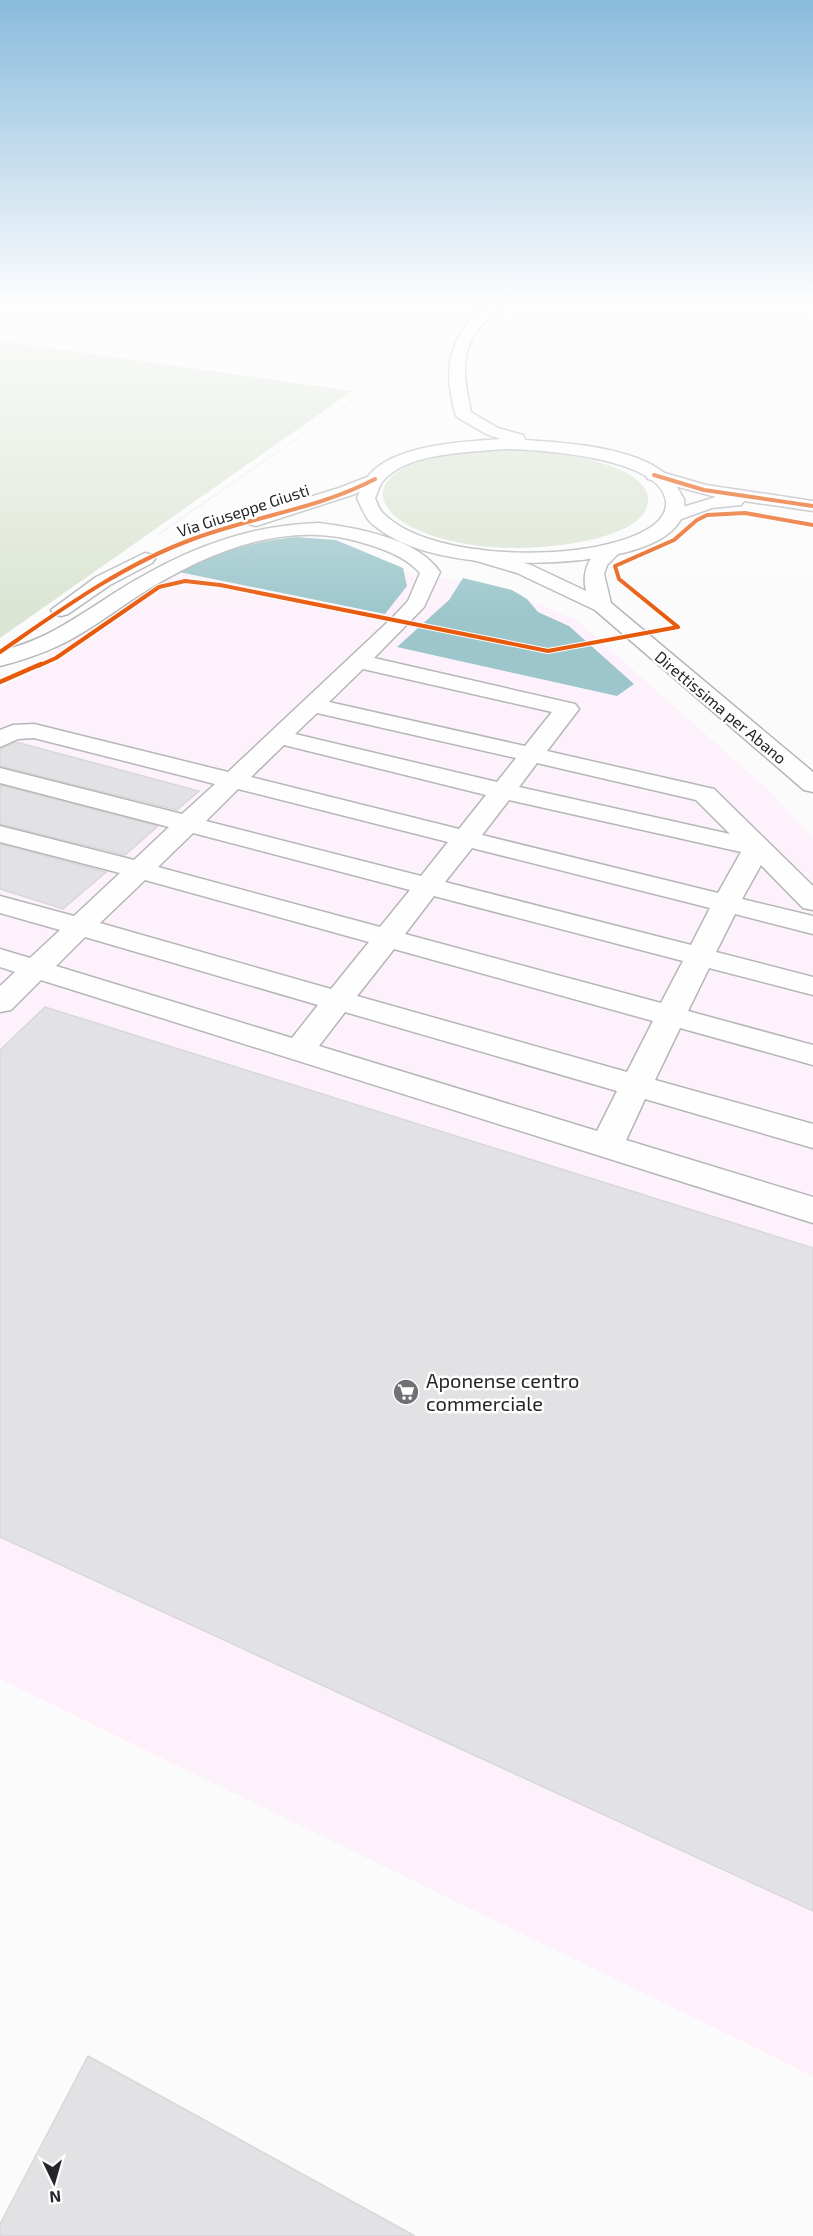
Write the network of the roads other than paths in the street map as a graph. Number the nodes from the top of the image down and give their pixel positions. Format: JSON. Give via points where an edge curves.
{"nodes":[{"id":1,"x":457,"y":408,"type":"edge"},
{"id":2,"x":457,"y":426,"type":"junction"},
{"id":3,"x":555,"y":446,"type":"junction"},
{"id":4,"x":417,"y":457,"type":"junction"},
{"id":5,"x":654,"y":475,"type":"junction"},
{"id":6,"x":375,"y":479,"type":"junction"},
{"id":7,"x":756,"y":498,"type":"junction"},
{"id":8,"x":813,"y":506,"type":"edge"},
{"id":9,"x":673,"y":516,"type":"junction"},
{"id":10,"x":242,"y":525,"type":"junction"},
{"id":11,"x":403,"y":536,"type":"junction"},
{"id":12,"x":434,"y":547,"type":"junction"},
{"id":13,"x":613,"y":549,"type":"junction"},
{"id":14,"x":477,"y":555,"type":"junction"},
{"id":15,"x":417,"y":603,"type":"junction"},
{"id":16,"x":602,"y":606,"type":"junction"},
{"id":17,"x":0,"y":652,"type":"edge"},
{"id":18,"x":0,"y":659,"type":"edge"},
{"id":19,"x":358,"y":661,"type":"junction"},
{"id":20,"x":313,"y":705,"type":"junction"},
{"id":21,"x":278,"y":737,"type":"junction"},
{"id":22,"x":0,"y":740,"type":"edge"},
{"id":23,"x":531,"y":754,"type":"junction"},
{"id":24,"x":0,"y":775,"type":"edge"},
{"id":25,"x":232,"y":781,"type":"junction"},
{"id":26,"x":813,"y":785,"type":"edge"},
{"id":27,"x":503,"y":791,"type":"junction"},
{"id":28,"x":187,"y":824,"type":"junction"},
{"id":29,"x":0,"y":834,"type":"edge"},
{"id":30,"x":463,"y":838,"type":"junction"},
{"id":31,"x":757,"y":848,"type":"junction"},
{"id":32,"x":140,"y":870,"type":"junction"},
{"id":33,"x":425,"y":886,"type":"junction"},
{"id":34,"x":813,"y":902,"type":"edge"},
{"id":35,"x":726,"y":903,"type":"junction"},
{"id":36,"x":0,"y":904,"type":"edge"},
{"id":37,"x":813,"y":925,"type":"edge"},
{"id":38,"x":80,"y":927,"type":"junction"},
{"id":39,"x":385,"y":939,"type":"junction"},
{"id":40,"x":0,"y":957,"type":"edge"},
{"id":41,"x":699,"y":958,"type":"junction"},
{"id":42,"x":36,"y":969,"type":"junction"},
{"id":43,"x":813,"y":986,"type":"edge"},
{"id":44,"x":336,"y":1001,"type":"junction"},
{"id":45,"x":0,"y":1003,"type":"edge"},
{"id":46,"x":669,"y":1017,"type":"junction"},
{"id":47,"x":299,"y":1050,"type":"junction"},
{"id":48,"x":813,"y":1055,"type":"edge"},
{"id":49,"x":636,"y":1086,"type":"junction"},
{"id":50,"x":813,"y":1136,"type":"edge"},
{"id":51,"x":606,"y":1146,"type":"junction"},
{"id":52,"x":813,"y":1210,"type":"edge"}],
"edges":[{"from":1,"to":2,"type":"main road"},
{"from":2,"to":3,"type":"main road"},
{"from":2,"to":4,"type":"main road"},
{"from":3,"to":4,"type":"main road","via":[[458,447]]},
{"from":3,"to":5,"type":"main road","via":[[616,458]]},
{"from":4,"to":6,"type":"main road","name":"Via Giuseppe Giusti"},
{"from":5,"to":7,"type":"main road","via":[[704,490]]},
{"from":5,"to":9,"type":"main road","via":[[670,488],[676,502]]},
{"from":6,"to":10,"type":"main road","name":"Via Giuseppe Giusti","via":[[349,493]]},
{"from":6,"to":11,"type":"main road","via":[[366,498],[376,518]]},
{"from":7,"to":8,"type":"main road"},
{"from":7,"to":9,"type":"main road","via":[[710,503]]},
{"from":9,"to":13,"type":"main road","via":[[652,535]]},
{"from":10,"to":11,"type":"main road","name":"Via Giuseppe Giusti","via":[[320,519]]},
{"from":10,"to":17,"type":"main road","name":"Via Giuseppe Giusti","via":[[194,538],[103,581]]},
{"from":11,"to":12,"type":"main road"},
{"from":12,"to":14,"type":"main road"},
{"from":12,"to":15,"type":"main road","via":[[442,575],[435,590]]},
{"from":13,"to":14,"type":"main road","via":[[571,557]]},
{"from":13,"to":16,"type":"main road","via":[[594,567],[592,582]]},
{"from":14,"to":16,"type":"main road","name":"Direttissima per Abano","via":[[524,569]]},
{"from":15,"to":18,"type":"main road","via":[[430,572],[421,560],[406,551],[358,534],[317,528],[282,530],[197,554],[58,638]]},
{"from":15,"to":19,"type":"main road"},
{"from":16,"to":26,"type":"main road","name":"Direttissima per Abano"},
{"from":19,"to":20,"type":"main road"},
{"from":19,"to":23,"type":"main road","via":[[567,709]]},
{"from":20,"to":21,"type":"main road"},
{"from":20,"to":23,"type":"main road"},
{"from":21,"to":25,"type":"main road"},
{"from":21,"to":27,"type":"main road"},
{"from":22,"to":25,"type":"main road","via":[[13,732],[34,731]]},
{"from":23,"to":27,"type":"main road"},
{"from":23,"to":31,"type":"main road","via":[[705,794]]},
{"from":24,"to":28,"type":"main road"},
{"from":25,"to":28,"type":"main road"},
{"from":25,"to":30,"type":"main road"},
{"from":27,"to":30,"type":"main road"},
{"from":27,"to":31,"type":"main road"},
{"from":28,"to":32,"type":"main road"},
{"from":28,"to":33,"type":"main road"},
{"from":29,"to":32,"type":"main road"},
{"from":30,"to":33,"type":"main road"},
{"from":30,"to":35,"type":"main road"},
{"from":31,"to":34,"type":"main road"},
{"from":31,"to":35,"type":"main road"},
{"from":32,"to":38,"type":"main road"},
{"from":32,"to":39,"type":"main road"},
{"from":33,"to":39,"type":"main road"},
{"from":33,"to":41,"type":"main road"},
{"from":35,"to":37,"type":"main road"},
{"from":35,"to":41,"type":"main road"},
{"from":36,"to":38,"type":"main road"},
{"from":38,"to":42,"type":"main road"},
{"from":38,"to":44,"type":"main road"},
{"from":39,"to":44,"type":"main road"},
{"from":39,"to":46,"type":"main road"},
{"from":40,"to":42,"type":"main road"},
{"from":41,"to":43,"type":"main road"},
{"from":41,"to":46,"type":"main road"},
{"from":42,"to":45,"type":"main road"},
{"from":42,"to":47,"type":"main road"},
{"from":44,"to":47,"type":"main road"},
{"from":44,"to":49,"type":"main road"},
{"from":46,"to":48,"type":"main road"},
{"from":46,"to":49,"type":"main road"},
{"from":47,"to":51,"type":"main road"},
{"from":49,"to":50,"type":"main road"},
{"from":49,"to":51,"type":"main road"},
{"from":51,"to":52,"type":"main road"}]}
